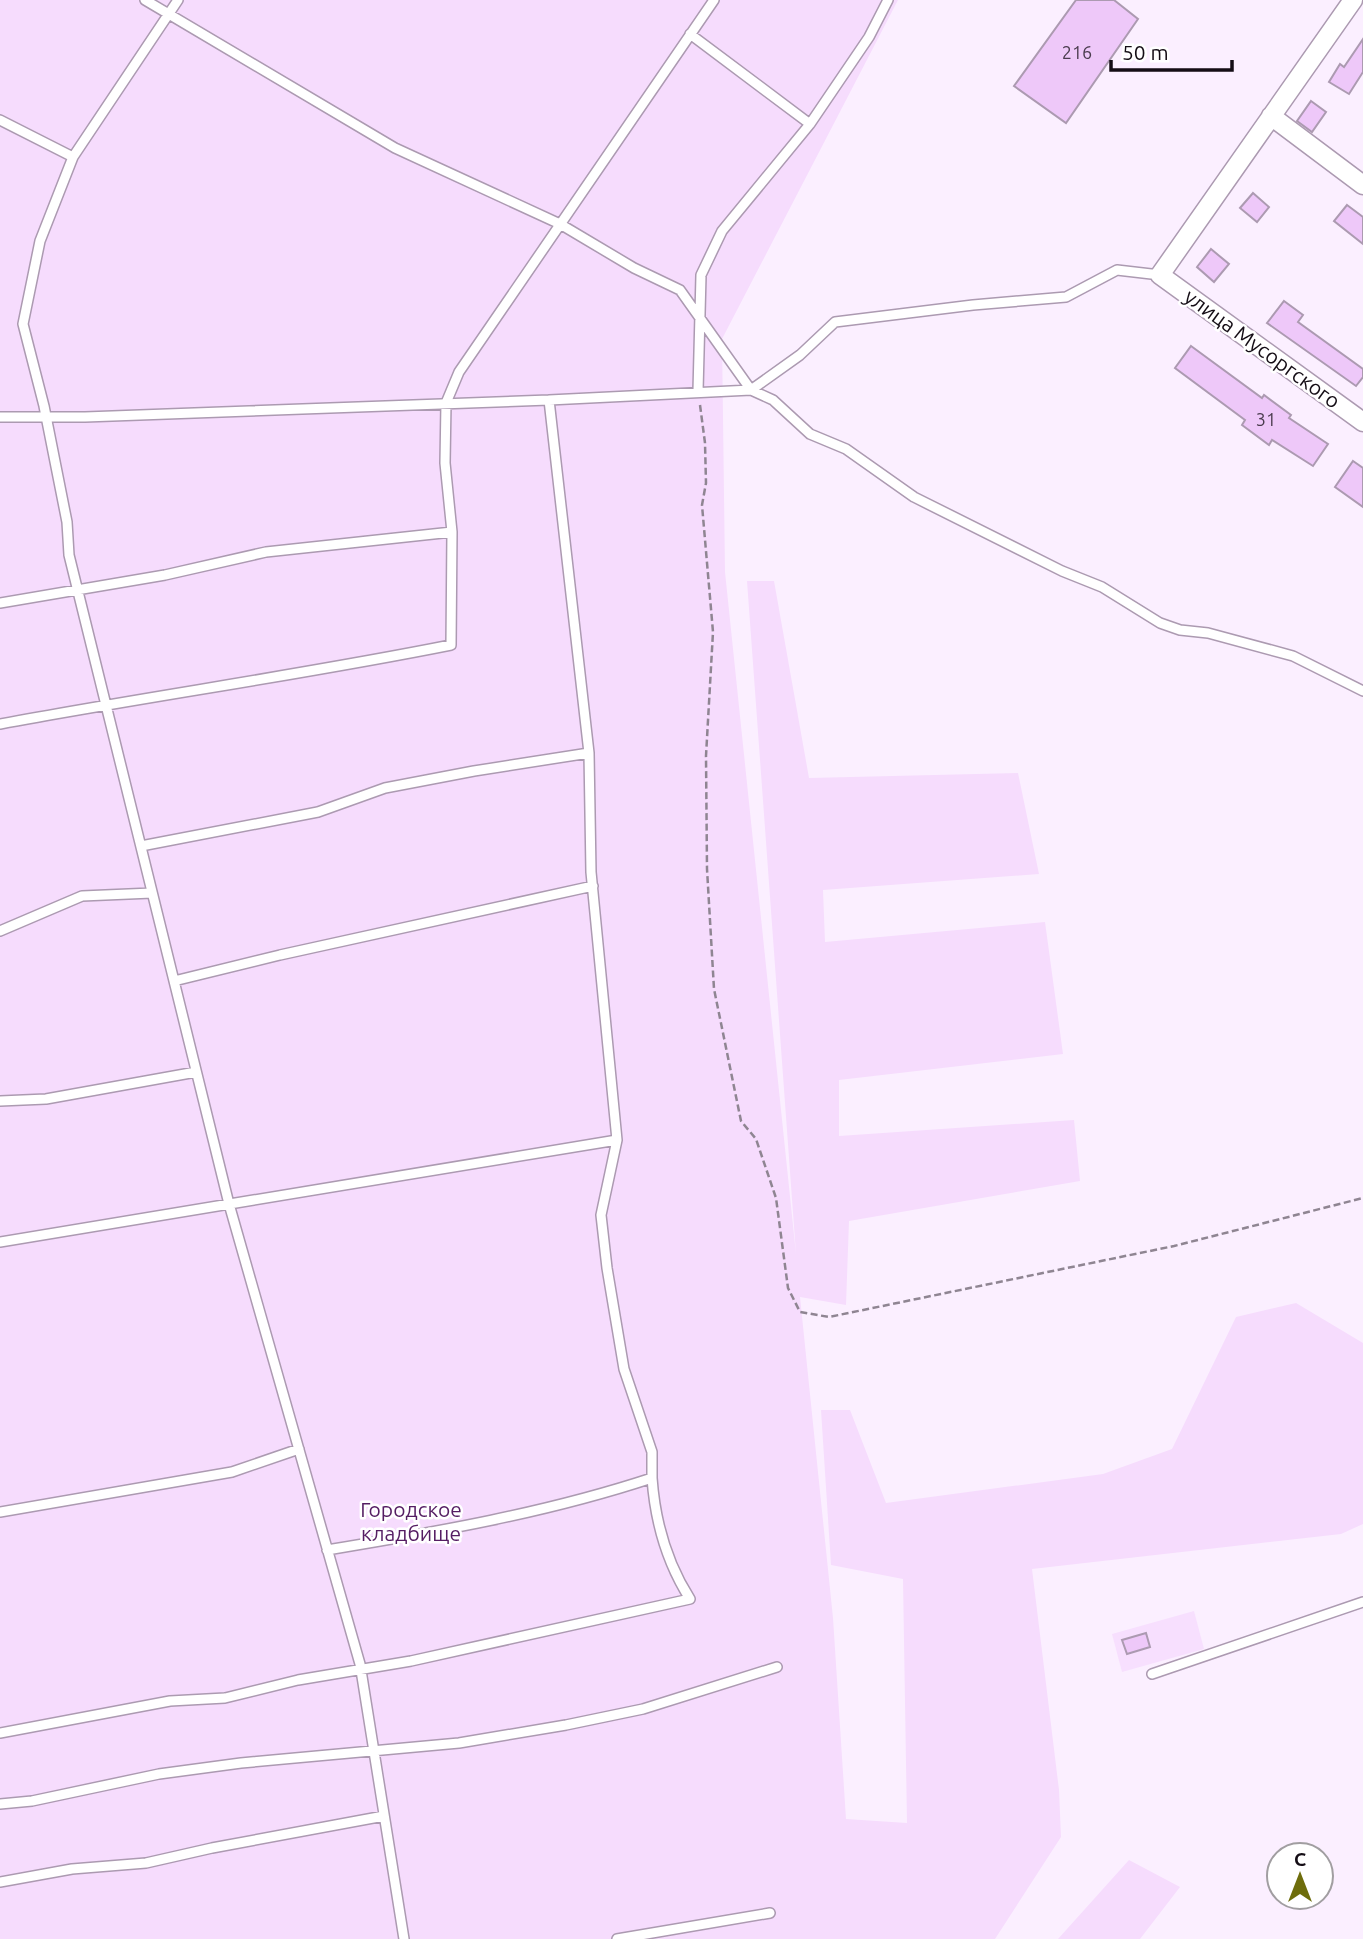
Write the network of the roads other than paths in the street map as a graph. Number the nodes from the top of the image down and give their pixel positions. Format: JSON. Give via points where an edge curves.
{"nodes":[{"id":1,"x":145,"y":0,"type":"edge"},
{"id":2,"x":178,"y":0,"type":"edge"},
{"id":3,"x":714,"y":0,"type":"edge"},
{"id":4,"x":888,"y":0,"type":"edge"},
{"id":5,"x":1353,"y":0,"type":"edge"},
{"id":6,"x":169,"y":14,"type":"junction"},
{"id":7,"x":690,"y":34,"type":"junction"},
{"id":8,"x":1271,"y":116,"type":"junction"},
{"id":9,"x":0,"y":120,"type":"edge"},
{"id":10,"x":810,"y":124,"type":"junction"},
{"id":11,"x":73,"y":157,"type":"junction"},
{"id":12,"x":1363,"y":185,"type":"edge"},
{"id":13,"x":561,"y":224,"type":"junction"},
{"id":14,"x":1160,"y":275,"type":"junction"},
{"id":15,"x":700,"y":318,"type":"junction"},
{"id":16,"x":751,"y":390,"type":"junction"},
{"id":17,"x":698,"y":391,"type":"junction"},
{"id":18,"x":549,"y":400,"type":"junction"},
{"id":19,"x":446,"y":403,"type":"junction"},
{"id":20,"x":0,"y":417,"type":"edge"},
{"id":21,"x":46,"y":417,"type":"junction"},
{"id":22,"x":1363,"y":422,"type":"edge"},
{"id":23,"x":452,"y":533,"type":"junction"},
{"id":24,"x":78,"y":590,"type":"junction"},
{"id":25,"x":0,"y":603,"type":"edge"},
{"id":26,"x":1363,"y":691,"type":"edge"},
{"id":27,"x":106,"y":704,"type":"junction"},
{"id":28,"x":0,"y":724,"type":"edge"},
{"id":29,"x":589,"y":753,"type":"junction"},
{"id":30,"x":141,"y":846,"type":"junction"},
{"id":31,"x":593,"y":886,"type":"junction"},
{"id":32,"x":152,"y":893,"type":"junction"},
{"id":33,"x":0,"y":931,"type":"edge"},
{"id":34,"x":174,"y":981,"type":"junction"},
{"id":35,"x":196,"y":1072,"type":"junction"},
{"id":36,"x":0,"y":1101,"type":"edge"},
{"id":37,"x":617,"y":1140,"type":"junction"},
{"id":38,"x":229,"y":1204,"type":"junction"},
{"id":39,"x":0,"y":1242,"type":"edge"},
{"id":40,"x":299,"y":1449,"type":"junction"},
{"id":41,"x":652,"y":1478,"type":"junction"},
{"id":42,"x":0,"y":1512,"type":"edge"},
{"id":43,"x":327,"y":1550,"type":"junction"},
{"id":44,"x":1363,"y":1602,"type":"edge"},
{"id":45,"x":777,"y":1667,"type":"dead end"},
{"id":46,"x":360,"y":1669,"type":"junction"},
{"id":47,"x":1152,"y":1674,"type":"dead end"},
{"id":48,"x":0,"y":1733,"type":"edge"},
{"id":49,"x":373,"y":1750,"type":"junction"},
{"id":50,"x":0,"y":1804,"type":"edge"},
{"id":51,"x":384,"y":1816,"type":"junction"},
{"id":52,"x":0,"y":1882,"type":"edge"},
{"id":53,"x":770,"y":1913,"type":"dead end"},
{"id":54,"x":404,"y":1939,"type":"edge"},
{"id":55,"x":617,"y":1939,"type":"edge"}],
"edges":[{"from":1,"to":6,"type":"lane"},
{"from":2,"to":6,"type":"lane"},
{"from":3,"to":7,"type":"lane"},
{"from":4,"to":10,"type":"lane","via":[[869,37]]},
{"from":5,"to":8,"type":"street"},
{"from":6,"to":11,"type":"lane"},
{"from":6,"to":13,"type":"lane","via":[[395,148]]},
{"from":7,"to":10,"type":"lane"},
{"from":7,"to":13,"type":"lane"},
{"from":8,"to":12,"type":"street"},
{"from":8,"to":14,"type":"street"},
{"from":9,"to":11,"type":"lane"},
{"from":10,"to":15,"type":"lane","via":[[722,231],[701,275]]},
{"from":11,"to":21,"type":"lane","via":[[40,241],[23,324]]},
{"from":13,"to":15,"type":"lane","via":[[680,290]]},
{"from":13,"to":19,"type":"lane","via":[[459,372]]},
{"from":14,"to":16,"type":"lane","via":[[1117,270],[1066,297],[835,323]]},
{"from":14,"to":22,"type":"street","name":"улица Мусоргского"},
{"from":15,"to":16,"type":"lane"},
{"from":15,"to":17,"type":"lane"},
{"from":16,"to":17,"type":"lane"},
{"from":16,"to":26,"type":"lane","via":[[774,400],[810,434],[846,449],[914,497],[1102,587],[1160,623],[1293,656]]},
{"from":17,"to":18,"type":"lane"},
{"from":18,"to":19,"type":"lane"},
{"from":18,"to":29,"type":"lane"},
{"from":19,"to":21,"type":"lane"},
{"from":19,"to":23,"type":"lane","via":[[445,463]]},
{"from":20,"to":21,"type":"lane"},
{"from":21,"to":24,"type":"lane"},
{"from":23,"to":24,"type":"lane","via":[[266,552]]},
{"from":23,"to":27,"type":"lane","via":[[451,645]]},
{"from":24,"to":25,"type":"lane"},
{"from":24,"to":27,"type":"lane"},
{"from":27,"to":28,"type":"lane"},
{"from":27,"to":30,"type":"lane"},
{"from":29,"to":30,"type":"lane","via":[[385,789],[318,812]]},
{"from":29,"to":31,"type":"lane"},
{"from":30,"to":32,"type":"lane"},
{"from":31,"to":34,"type":"lane"},
{"from":31,"to":37,"type":"lane"},
{"from":32,"to":33,"type":"lane","via":[[82,896]]},
{"from":32,"to":34,"type":"lane"},
{"from":34,"to":35,"type":"lane"},
{"from":35,"to":36,"type":"lane","via":[[46,1099]]},
{"from":35,"to":38,"type":"lane"},
{"from":37,"to":38,"type":"lane"},
{"from":37,"to":41,"type":"lane","via":[[601,1216],[624,1369],[652,1452]]},
{"from":38,"to":39,"type":"lane"},
{"from":38,"to":40,"type":"lane"},
{"from":40,"to":42,"type":"lane","via":[[232,1472]]},
{"from":40,"to":43,"type":"lane"},
{"from":41,"to":43,"type":"lane","via":[[449,1530]]},
{"from":41,"to":46,"type":"lane","via":[[654,1510],[678,1581],[690,1599]]},
{"from":43,"to":46,"type":"lane"},
{"from":44,"to":47,"type":"lane"},
{"from":45,"to":49,"type":"lane","via":[[643,1709],[459,1743]]},
{"from":46,"to":48,"type":"lane","via":[[225,1698],[170,1701]]},
{"from":46,"to":49,"type":"lane"},
{"from":49,"to":50,"type":"lane","via":[[159,1774]]},
{"from":49,"to":51,"type":"lane"},
{"from":51,"to":52,"type":"lane","via":[[146,1863],[72,1869]]},
{"from":51,"to":54,"type":"lane"},
{"from":53,"to":55,"type":"lane"}]}
